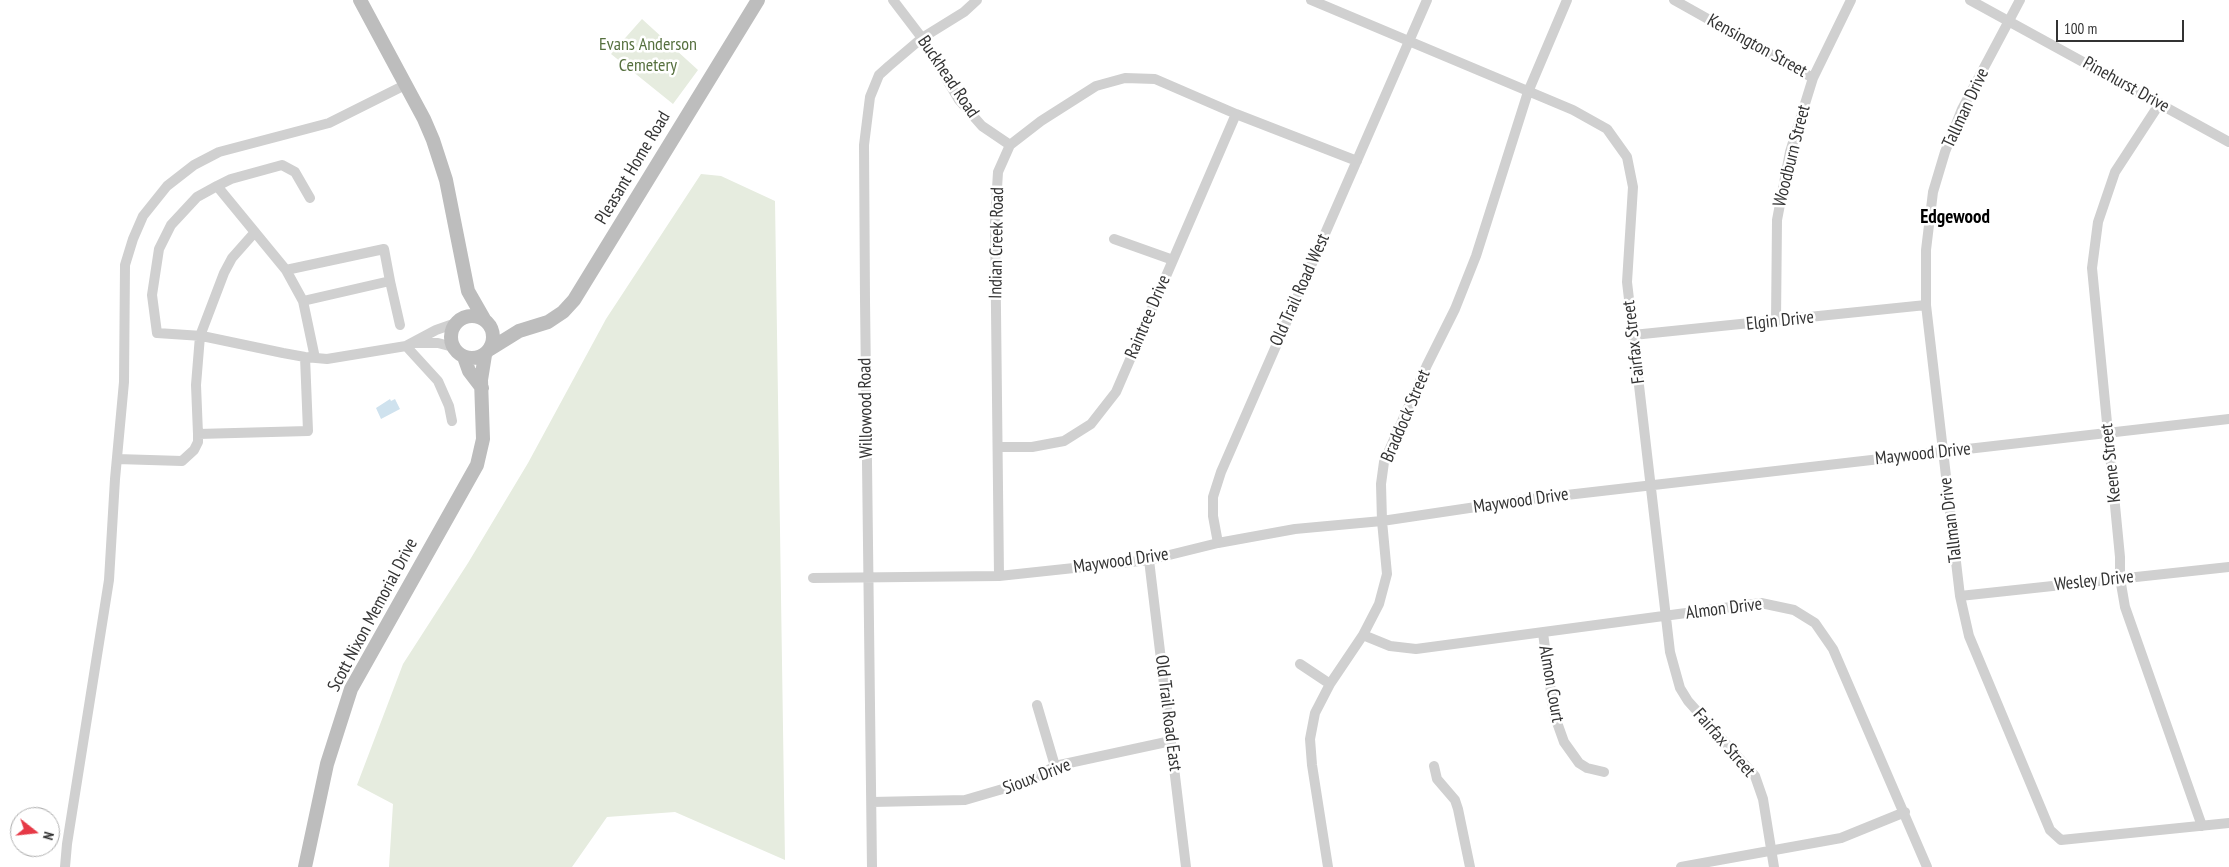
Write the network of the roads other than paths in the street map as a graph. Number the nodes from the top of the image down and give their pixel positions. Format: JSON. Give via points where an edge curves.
{"nodes":[{"id":1,"x":360,"y":0,"type":"edge"},
{"id":2,"x":758,"y":0,"type":"edge"},
{"id":3,"x":893,"y":0,"type":"edge"},
{"id":4,"x":977,"y":0,"type":"edge"},
{"id":5,"x":1311,"y":0,"type":"edge"},
{"id":6,"x":1427,"y":0,"type":"edge"},
{"id":7,"x":1567,"y":0,"type":"edge"},
{"id":8,"x":1674,"y":0,"type":"edge"},
{"id":9,"x":1851,"y":0,"type":"edge"},
{"id":10,"x":1970,"y":0,"type":"edge"},
{"id":11,"x":2020,"y":0,"type":"edge"},
{"id":12,"x":2009,"y":20,"type":"junction"},
{"id":13,"x":922,"y":38,"type":"junction"},
{"id":14,"x":1409,"y":42,"type":"junction"},
{"id":15,"x":1813,"y":78,"type":"junction"},
{"id":16,"x":405,"y":85,"type":"junction"},
{"id":17,"x":1528,"y":92,"type":"junction"},
{"id":18,"x":2160,"y":103,"type":"junction"},
{"id":19,"x":1236,"y":114,"type":"junction"},
{"id":20,"x":2229,"y":142,"type":"edge"},
{"id":21,"x":1010,"y":145,"type":"junction"},
{"id":22,"x":1357,"y":161,"type":"junction"},
{"id":23,"x":217,"y":186,"type":"junction"},
{"id":24,"x":310,"y":198,"type":"dead end"},
{"id":25,"x":255,"y":232,"type":"junction"},
{"id":26,"x":1114,"y":239,"type":"dead end"},
{"id":27,"x":1172,"y":260,"type":"junction"},
{"id":28,"x":286,"y":270,"type":"junction"},
{"id":29,"x":390,"y":281,"type":"junction"},
{"id":30,"x":468,"y":291,"type":"junction"},
{"id":31,"x":303,"y":301,"type":"junction"},
{"id":32,"x":1926,"y":305,"type":"junction"},
{"id":33,"x":458,"y":321,"type":"junction"},
{"id":34,"x":486,"y":321,"type":"junction"},
{"id":35,"x":1776,"y":321,"type":"junction"},
{"id":36,"x":400,"y":325,"type":"dead end"},
{"id":37,"x":519,"y":331,"type":"junction"},
{"id":38,"x":1633,"y":335,"type":"junction"},
{"id":39,"x":200,"y":336,"type":"junction"},
{"id":40,"x":410,"y":344,"type":"junction"},
{"id":41,"x":453,"y":347,"type":"junction"},
{"id":42,"x":487,"y":352,"type":"junction"},
{"id":43,"x":464,"y":357,"type":"junction"},
{"id":44,"x":310,"y":358,"type":"junction"},
{"id":45,"x":482,"y":388,"type":"junction"},
{"id":46,"x":2229,"y":419,"type":"edge"},
{"id":47,"x":452,"y":421,"type":"dead end"},
{"id":48,"x":198,"y":434,"type":"junction"},
{"id":49,"x":2108,"y":434,"type":"junction"},
{"id":50,"x":998,"y":447,"type":"junction"},
{"id":51,"x":1943,"y":451,"type":"junction"},
{"id":52,"x":117,"y":459,"type":"junction"},
{"id":53,"x":1650,"y":485,"type":"junction"},
{"id":54,"x":1382,"y":521,"type":"junction"},
{"id":55,"x":1218,"y":543,"type":"junction"},
{"id":56,"x":1149,"y":560,"type":"junction"},
{"id":57,"x":2229,"y":567,"type":"edge"},
{"id":58,"x":998,"y":576,"type":"junction"},
{"id":59,"x":813,"y":578,"type":"dead end"},
{"id":60,"x":869,"y":578,"type":"junction"},
{"id":61,"x":2120,"y":578,"type":"junction"},
{"id":62,"x":1960,"y":596,"type":"junction"},
{"id":63,"x":1665,"y":616,"type":"junction"},
{"id":64,"x":1543,"y":633,"type":"junction"},
{"id":65,"x":1364,"y":635,"type":"junction"},
{"id":66,"x":1300,"y":664,"type":"dead end"},
{"id":67,"x":1330,"y":684,"type":"junction"},
{"id":68,"x":1037,"y":705,"type":"dead end"},
{"id":69,"x":1171,"y":741,"type":"junction"},
{"id":70,"x":1055,"y":766,"type":"junction"},
{"id":71,"x":1434,"y":766,"type":"dead end"},
{"id":72,"x":1604,"y":772,"type":"dead end"},
{"id":73,"x":872,"y":802,"type":"junction"},
{"id":74,"x":1904,"y":812,"type":"junction"},
{"id":75,"x":2229,"y":823,"type":"edge"},
{"id":76,"x":2202,"y":826,"type":"junction"},
{"id":77,"x":1772,"y":852,"type":"junction"},
{"id":78,"x":1183,"y":866,"type":"edge"},
{"id":79,"x":65,"y":867,"type":"edge"},
{"id":80,"x":305,"y":867,"type":"edge"},
{"id":81,"x":872,"y":867,"type":"edge"},
{"id":82,"x":1328,"y":867,"type":"edge"},
{"id":83,"x":1470,"y":867,"type":"edge"},
{"id":84,"x":1681,"y":867,"type":"edge"},
{"id":85,"x":1774,"y":867,"type":"edge"},
{"id":86,"x":1927,"y":867,"type":"edge"}],
"edges":[{"from":1,"to":16,"type":"main road"},
{"from":2,"to":37,"type":"main road","name":"Pleasant Home Road","via":[[574,300],[548,322]]},
{"from":3,"to":13,"type":"street","name":"Buckhead Road"},
{"from":4,"to":13,"type":"street","name":"Willowood Road"},
{"from":5,"to":14,"type":"street","name":"Fairfax Street"},
{"from":6,"to":14,"type":"street","name":"Old Trail Road West"},
{"from":7,"to":17,"type":"street","name":"Braddock Street"},
{"from":8,"to":15,"type":"street","name":"Kensington Street"},
{"from":9,"to":15,"type":"street","name":"Woodburn Street"},
{"from":10,"to":12,"type":"street","name":"Pinehurst Drive"},
{"from":11,"to":12,"type":"street","name":"Tallman Drive"},
{"from":12,"to":18,"type":"street","name":"Pinehurst Drive"},
{"from":12,"to":32,"type":"street","name":"Tallman Drive","via":[[1962,109],[1933,192],[1926,250]]},
{"from":13,"to":21,"type":"street","name":"Buckhead Road","via":[[959,100],[982,126]]},
{"from":13,"to":60,"type":"street","name":"Willowood Road","via":[[879,75],[870,97],[864,145]]},
{"from":14,"to":17,"type":"street","name":"Fairfax Street"},
{"from":14,"to":22,"type":"street","name":"Old Trail Road West"},
{"from":15,"to":35,"type":"street","name":"Woodburn Street","via":[[1790,152],[1777,220]]},
{"from":16,"to":30,"type":"main road","via":[[424,119],[440,159]]},
{"from":16,"to":52,"type":"street","via":[[329,123],[219,152],[194,165],[167,186],[143,216],[125,265],[124,382]]},
{"from":17,"to":38,"type":"street","name":"Fairfax Street","via":[[1573,110],[1607,130],[1627,157],[1633,188],[1627,282]]},
{"from":17,"to":54,"type":"street","name":"Braddock Street","via":[[1476,256],[1384,462]]},
{"from":18,"to":20,"type":"street","name":"Pinehurst Drive"},
{"from":18,"to":49,"type":"street","name":"Keene Street","via":[[2115,172],[2098,222],[2092,268]]},
{"from":19,"to":21,"type":"street","name":"Indian Creek Road","via":[[1155,79],[1124,78],[1096,86],[1040,121]]},
{"from":19,"to":22,"type":"street","name":"Indian Creek Road"},
{"from":19,"to":27,"type":"street","name":"Raintree Drive"},
{"from":21,"to":50,"type":"street","name":"Indian Creek Road","via":[[998,172],[994,222]]},
{"from":22,"to":55,"type":"street","name":"Old Trail Road West","via":[[1221,472],[1213,497]]},
{"from":23,"to":24,"type":"street","via":[[282,165],[295,172]]},
{"from":23,"to":25,"type":"street"},
{"from":23,"to":39,"type":"street","via":[[197,197],[172,225],[159,249],[152,278],[152,311],[157,333]]},
{"from":25,"to":28,"type":"street"},
{"from":25,"to":39,"type":"street","via":[[232,258],[224,273]]},
{"from":26,"to":27,"type":"street"},
{"from":27,"to":50,"type":"street","name":"Raintree Drive","via":[[1116,392],[1091,424],[1064,441],[1032,447]]},
{"from":28,"to":29,"type":"street","via":[[384,249]]},
{"from":28,"to":31,"type":"street"},
{"from":29,"to":31,"type":"street"},
{"from":29,"to":36,"type":"street"},
{"from":30,"to":33,"type":"main road"},
{"from":30,"to":34,"type":"main road"},
{"from":31,"to":44,"type":"street"},
{"from":32,"to":35,"type":"street","name":"Elgin Drive"},
{"from":32,"to":51,"type":"street","name":"Tallman Drive"},
{"from":33,"to":34,"type":"main road","via":[[470,316]]},
{"from":33,"to":40,"type":"street"},
{"from":33,"to":41,"type":"main road","via":[[451,334]]},
{"from":34,"to":37,"type":"main road"},
{"from":34,"to":42,"type":"main road","via":[[494,336]]},
{"from":35,"to":38,"type":"street","name":"Elgin Drive"},
{"from":37,"to":42,"type":"main road","name":"Pleasant Home Road"},
{"from":38,"to":53,"type":"street","name":"Fairfax Street"},
{"from":39,"to":44,"type":"street"},
{"from":39,"to":48,"type":"street","via":[[196,385]]},
{"from":40,"to":41,"type":"street","via":[[438,343]]},
{"from":40,"to":44,"type":"street","via":[[350,357]]},
{"from":40,"to":47,"type":"street","via":[[438,381]]},
{"from":41,"to":43,"type":"main road"},
{"from":42,"to":43,"type":"main road","via":[[478,358]]},
{"from":42,"to":45,"type":"main road","name":"Scott Nixon Memorial Drive"},
{"from":43,"to":45,"type":"main road","via":[[469,371]]},
{"from":44,"to":48,"type":"street","via":[[308,431]]},
{"from":45,"to":80,"type":"main road","name":"Scott Nixon Memorial Drive","via":[[483,439],[477,465],[351,689],[327,764]]},
{"from":46,"to":49,"type":"street","name":"Maywood Drive"},
{"from":48,"to":52,"type":"street","via":[[194,450],[182,461]]},
{"from":49,"to":51,"type":"street","name":"Maywood Drive"},
{"from":49,"to":61,"type":"street","name":"Keene Street"},
{"from":50,"to":58,"type":"street","name":"Indian Creek Road"},
{"from":51,"to":53,"type":"street","name":"Maywood Drive"},
{"from":51,"to":62,"type":"street","name":"Tallman Drive"},
{"from":52,"to":79,"type":"street","via":[[109,580]]},
{"from":53,"to":54,"type":"street","name":"Maywood Drive"},
{"from":53,"to":63,"type":"street","name":"Fairfax Street"},
{"from":54,"to":55,"type":"street","name":"Maywood Drive","via":[[1295,529]]},
{"from":54,"to":65,"type":"street","name":"Braddock Street","via":[[1387,574],[1379,604]]},
{"from":55,"to":56,"type":"street","name":"Maywood Drive"},
{"from":56,"to":58,"type":"street","name":"Maywood Drive"},
{"from":56,"to":69,"type":"street","name":"Old Trail Road East"},
{"from":57,"to":61,"type":"street","name":"Wesley Drive"},
{"from":58,"to":60,"type":"street","name":"Maywood Drive"},
{"from":59,"to":60,"type":"street","name":"Maywood Drive"},
{"from":60,"to":73,"type":"street","name":"Willowood Road"},
{"from":61,"to":62,"type":"street","name":"Wesley Drive"},
{"from":61,"to":76,"type":"street","name":"Keene Street","via":[[2125,606]]},
{"from":62,"to":76,"type":"street","name":"Tallman Drive","via":[[1969,636],[2050,830],[2061,840]]},
{"from":63,"to":64,"type":"street","name":"Almon Drive"},
{"from":63,"to":74,"type":"street","name":"Almon Drive","via":[[1761,603],[1794,610],[1814,622],[1834,649]]},
{"from":63,"to":77,"type":"street","name":"Fairfax Street","via":[[1680,688],[1696,712],[1755,776],[1763,798]]},
{"from":64,"to":65,"type":"street","name":"Almon Drive","via":[[1416,649],[1390,646]]},
{"from":64,"to":72,"type":"street","name":"Almon Court","via":[[1554,714],[1564,742],[1587,768]]},
{"from":65,"to":67,"type":"street","name":"Braddock Street"},
{"from":66,"to":67,"type":"street"},
{"from":67,"to":82,"type":"street","name":"Braddock Street","via":[[1315,713],[1310,739]]},
{"from":68,"to":70,"type":"street"},
{"from":69,"to":70,"type":"street","name":"Sioux Drive"},
{"from":69,"to":78,"type":"street","name":"Old Trail Road East"},
{"from":70,"to":73,"type":"street","name":"Sioux Drive","via":[[1030,782],[965,800]]},
{"from":71,"to":83,"type":"street","via":[[1437,779],[1458,809]]},
{"from":73,"to":81,"type":"street","name":"Willowood Road"},
{"from":74,"to":77,"type":"street","via":[[1841,838]]},
{"from":74,"to":86,"type":"street","name":"Almon Drive"},
{"from":75,"to":76,"type":"street","name":"Tallman Drive"},
{"from":77,"to":84,"type":"street"},
{"from":77,"to":85,"type":"street","name":"Fairfax Street"}]}
